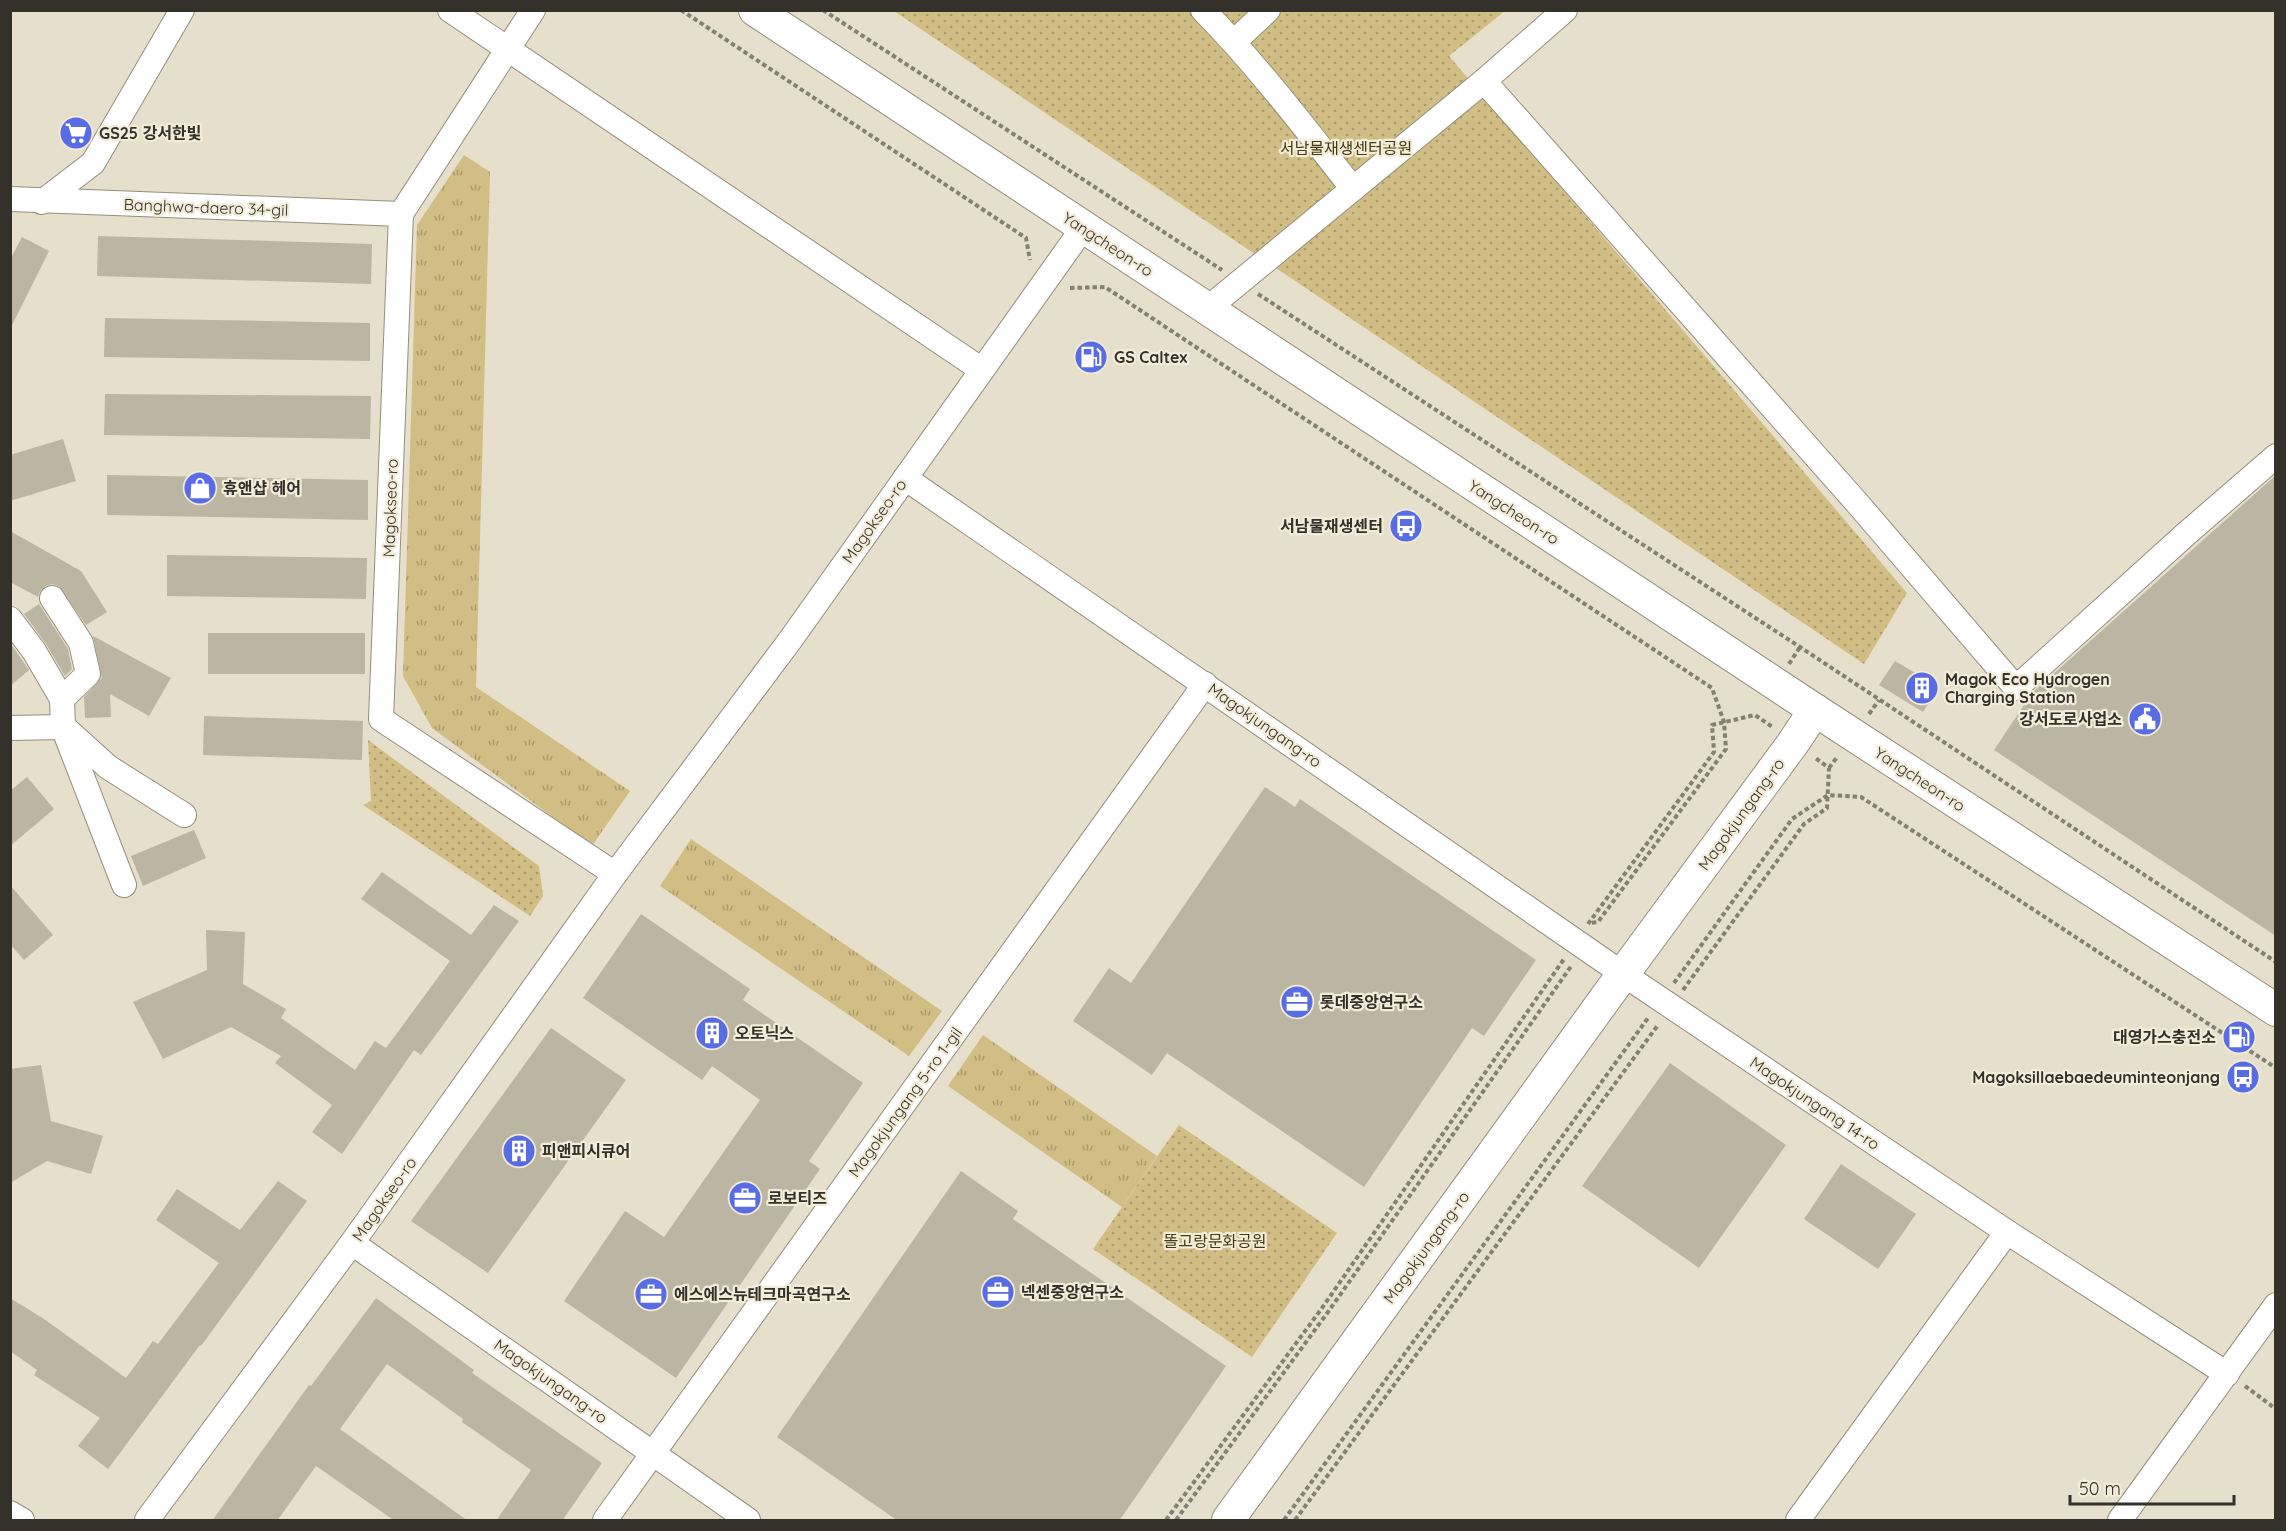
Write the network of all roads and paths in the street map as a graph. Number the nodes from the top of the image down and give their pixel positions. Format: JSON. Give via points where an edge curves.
{"nodes":[{"id":1,"x":182,"y":10,"type":"edge"},
{"id":2,"x":450,"y":10,"type":"edge"},
{"id":3,"x":533,"y":10,"type":"edge"},
{"id":4,"x":681,"y":10,"type":"edge"},
{"id":5,"x":755,"y":10,"type":"edge"},
{"id":6,"x":823,"y":10,"type":"edge"},
{"id":7,"x":1203,"y":10,"type":"edge"},
{"id":8,"x":1268,"y":10,"type":"edge"},
{"id":9,"x":1565,"y":10,"type":"edge"},
{"id":10,"x":1234,"y":42,"type":"junction"},
{"id":11,"x":509,"y":49,"type":"junction"},
{"id":12,"x":1484,"y":81,"type":"junction"},
{"id":13,"x":1353,"y":189,"type":"junction"},
{"id":14,"x":10,"y":200,"type":"edge"},
{"id":15,"x":42,"y":202,"type":"junction"},
{"id":16,"x":401,"y":214,"type":"junction"},
{"id":17,"x":1083,"y":228,"type":"junction"},
{"id":18,"x":1030,"y":260,"type":"dead end"},
{"id":19,"x":1240,"y":282,"type":"junction"},
{"id":20,"x":1070,"y":288,"type":"dead end"},
{"id":21,"x":1207,"y":309,"type":"junction"},
{"id":22,"x":982,"y":370,"type":"junction"},
{"id":23,"x":2276,"y":456,"type":"edge"},
{"id":24,"x":905,"y":478,"type":"junction"},
{"id":25,"x":52,"y":598,"type":"dead end"},
{"id":26,"x":10,"y":619,"type":"edge"},
{"id":27,"x":1205,"y":684,"type":"junction"},
{"id":28,"x":62,"y":699,"type":"junction"},
{"id":29,"x":1815,"y":710,"type":"junction"},
{"id":30,"x":1724,"y":723,"type":"junction"},
{"id":31,"x":63,"y":727,"type":"junction"},
{"id":32,"x":10,"y":728,"type":"edge"},
{"id":33,"x":1828,"y":795,"type":"junction"},
{"id":34,"x":184,"y":815,"type":"dead end"},
{"id":35,"x":615,"y":874,"type":"junction"},
{"id":36,"x":124,"y":885,"type":"dead end"},
{"id":37,"x":1569,"y":952,"type":"dead end"},
{"id":38,"x":1570,"y":959,"type":"dead end"},
{"id":39,"x":2276,"y":962,"type":"edge"},
{"id":40,"x":1623,"y":974,"type":"junction"},
{"id":41,"x":1666,"y":1003,"type":"junction"},
{"id":42,"x":2276,"y":1010,"type":"edge"},
{"id":43,"x":2276,"y":1068,"type":"edge"},
{"id":44,"x":2007,"y":1232,"type":"junction"},
{"id":45,"x":352,"y":1243,"type":"junction"},
{"id":46,"x":2276,"y":1305,"type":"edge"},
{"id":47,"x":2227,"y":1374,"type":"junction"},
{"id":48,"x":2276,"y":1409,"type":"edge"},
{"id":49,"x":654,"y":1454,"type":"junction"},
{"id":50,"x":10,"y":1513,"type":"edge"},
{"id":51,"x":22,"y":1521,"type":"edge"},
{"id":52,"x":147,"y":1521,"type":"edge"},
{"id":53,"x":605,"y":1521,"type":"edge"},
{"id":54,"x":748,"y":1521,"type":"edge"},
{"id":55,"x":1166,"y":1521,"type":"edge"},
{"id":56,"x":1176,"y":1521,"type":"edge"},
{"id":57,"x":1228,"y":1521,"type":"edge"},
{"id":58,"x":1284,"y":1521,"type":"edge"},
{"id":59,"x":1295,"y":1521,"type":"edge"},
{"id":60,"x":1798,"y":1521,"type":"edge"},
{"id":61,"x":2120,"y":1521,"type":"edge"}],
"edges":[{"from":1,"to":15,"type":"street","via":[[93,163]]},
{"from":2,"to":11,"type":"street"},
{"from":3,"to":11,"type":"street"},
{"from":4,"to":18,"type":"path","via":[[1026,238]]},
{"from":5,"to":17,"type":"main road","name":"Yangcheon-ro"},
{"from":6,"to":19,"type":"path"},
{"from":7,"to":10,"type":"street"},
{"from":8,"to":10,"type":"street"},
{"from":9,"to":12,"type":"street"},
{"from":10,"to":13,"type":"street"},
{"from":11,"to":16,"type":"street"},
{"from":11,"to":22,"type":"street"},
{"from":12,"to":13,"type":"street"},
{"from":12,"to":23,"type":"street","via":[[2016,688]]},
{"from":13,"to":19,"type":"street"},
{"from":14,"to":15,"type":"street","name":"Banghwa-daero 34-gil"},
{"from":15,"to":16,"type":"street","name":"Banghwa-daero 34-gil"},
{"from":16,"to":35,"type":"street","name":"Magokseo-ro","via":[[381,719]]},
{"from":17,"to":21,"type":"main road","name":"Yangcheon-ro"},
{"from":17,"to":22,"type":"street","name":"Magokseo-ro"},
{"from":19,"to":21,"type":"street"},
{"from":19,"to":39,"type":"path"},
{"from":20,"to":30,"type":"path","via":[[1105,287],[1702,681],[1712,688]]},
{"from":21,"to":29,"type":"main road","name":"Yangcheon-ro"},
{"from":22,"to":24,"type":"street","name":"Magokseo-ro"},
{"from":24,"to":27,"type":"street","name":"Magokjungang-ro"},
{"from":24,"to":35,"type":"street","name":"Magokseo-ro","via":[[791,639]]},
{"from":25,"to":28,"type":"street","via":[[81,643],[88,674]]},
{"from":26,"to":28,"type":"street"},
{"from":27,"to":40,"type":"street","name":"Magokjungang-ro"},
{"from":27,"to":49,"type":"street","name":"Magokjungang 5-ro 1-gil"},
{"from":28,"to":31,"type":"street"},
{"from":29,"to":40,"type":"main road","name":"Magokjungang-ro"},
{"from":29,"to":42,"type":"main road","name":"Yangcheon-ro"},
{"from":30,"to":30,"type":"path","via":[[1712,724],[1714,752],[1589,923],[1598,922],[1726,749]]},
{"from":31,"to":32,"type":"street"},
{"from":31,"to":34,"type":"street","via":[[108,766]]},
{"from":31,"to":36,"type":"street"},
{"from":33,"to":41,"type":"path","via":[[1792,819]]},
{"from":33,"to":41,"type":"path","via":[[1827,808],[1804,824]]},
{"from":33,"to":43,"type":"path","via":[[1861,797]]},
{"from":35,"to":45,"type":"street","name":"Magokseo-ro"},
{"from":37,"to":55,"type":"path","via":[[1322,1308]]},
{"from":38,"to":56,"type":"path","via":[[1572,965]]},
{"from":40,"to":41,"type":"street","name":"Magokjungang 14-ro"},
{"from":40,"to":57,"type":"main road","name":"Magokjungang-ro"},
{"from":41,"to":44,"type":"street","name":"Magokjungang 14-ro"},
{"from":41,"to":58,"type":"path"},
{"from":41,"to":59,"type":"path"},
{"from":44,"to":47,"type":"street","name":"Magokjungang 14-ro"},
{"from":44,"to":60,"type":"street"},
{"from":45,"to":49,"type":"street","name":"Magokjungang-ro"},
{"from":45,"to":52,"type":"street","name":"Magokseo-ro"},
{"from":46,"to":47,"type":"street"},
{"from":47,"to":48,"type":"path"},
{"from":47,"to":61,"type":"street"},
{"from":49,"to":53,"type":"street","name":"Magokjungang 5-ro 1-gil"},
{"from":49,"to":54,"type":"street","name":"Magokjungang-ro"},
{"from":50,"to":51,"type":"street"}]}
